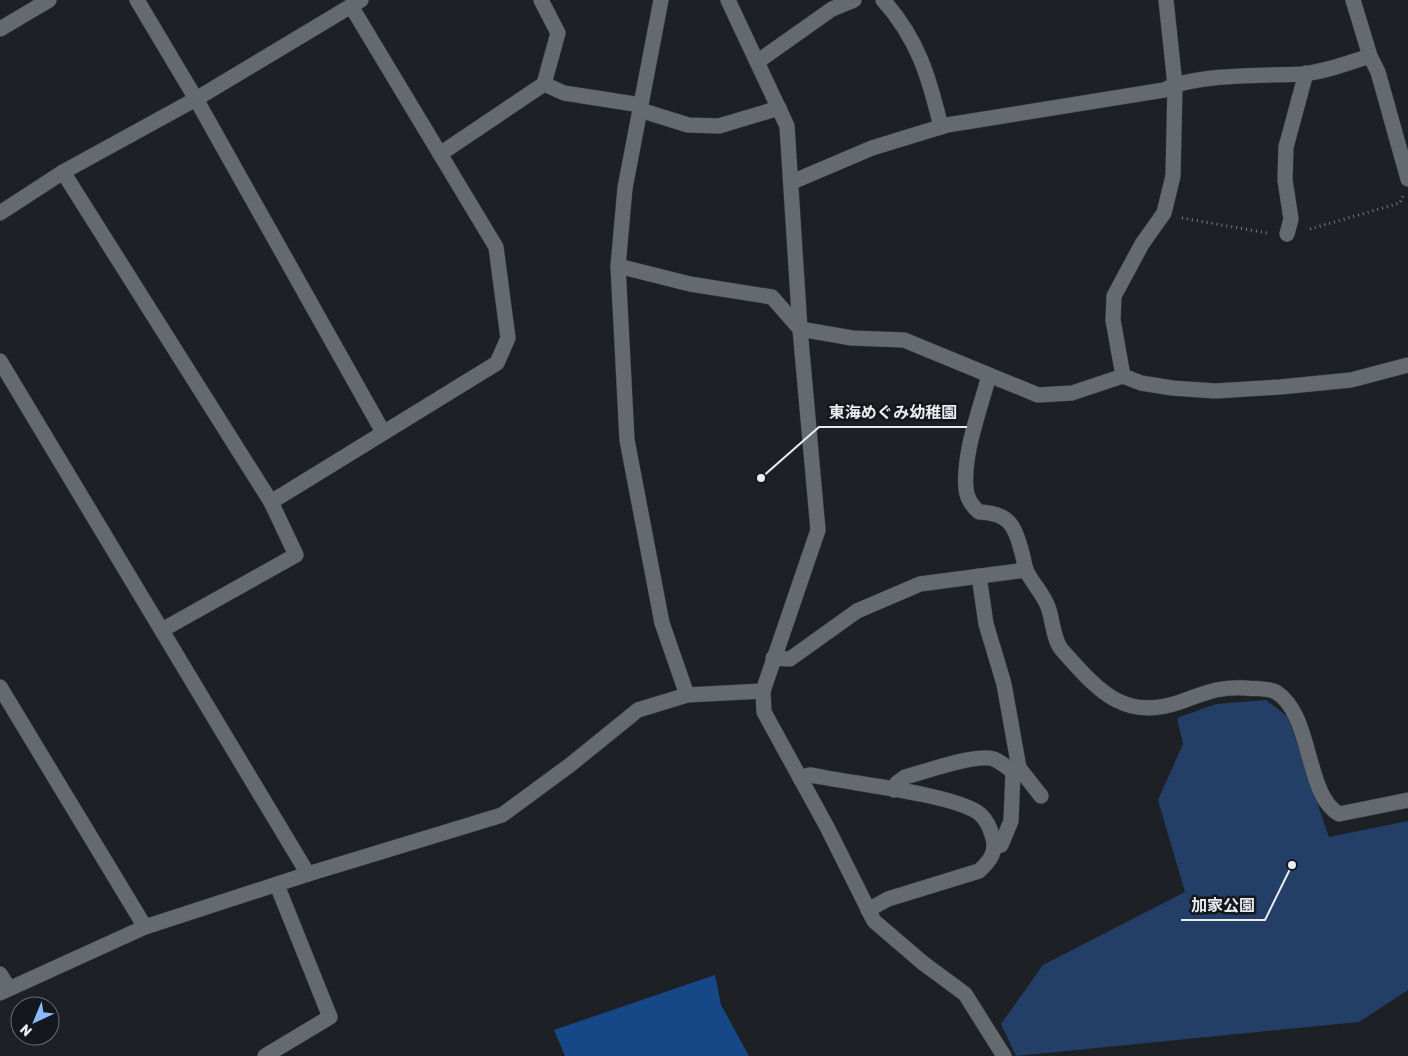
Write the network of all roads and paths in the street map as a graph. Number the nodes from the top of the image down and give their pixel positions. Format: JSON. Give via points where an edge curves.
{"nodes":[{"id":1,"x":49,"y":0,"type":"edge"},
{"id":2,"x":137,"y":0,"type":"edge"},
{"id":3,"x":541,"y":0,"type":"edge"},
{"id":4,"x":661,"y":0,"type":"edge"},
{"id":5,"x":728,"y":0,"type":"edge"},
{"id":6,"x":854,"y":0,"type":"edge"},
{"id":7,"x":884,"y":0,"type":"edge"},
{"id":8,"x":1166,"y":0,"type":"edge"},
{"id":9,"x":1353,"y":0,"type":"edge"},
{"id":10,"x":356,"y":3,"type":"edge"},
{"id":11,"x":0,"y":29,"type":"edge"},
{"id":12,"x":1370,"y":56,"type":"junction"},
{"id":13,"x":757,"y":62,"type":"junction"},
{"id":14,"x":1306,"y":73,"type":"junction"},
{"id":15,"x":544,"y":84,"type":"junction"},
{"id":16,"x":1174,"y":84,"type":"junction"},
{"id":17,"x":196,"y":99,"type":"junction"},
{"id":18,"x":640,"y":108,"type":"junction"},
{"id":19,"x":778,"y":108,"type":"junction"},
{"id":20,"x":941,"y":127,"type":"junction"},
{"id":21,"x":440,"y":154,"type":"junction"},
{"id":22,"x":63,"y":172,"type":"junction"},
{"id":23,"x":1408,"y":179,"type":"edge"},
{"id":24,"x":792,"y":182,"type":"junction"},
{"id":25,"x":0,"y":213,"type":"edge"},
{"id":26,"x":1287,"y":234,"type":"dead end"},
{"id":27,"x":618,"y":266,"type":"junction"},
{"id":28,"x":800,"y":329,"type":"junction"},
{"id":29,"x":0,"y":361,"type":"edge"},
{"id":30,"x":1408,"y":365,"type":"edge"},
{"id":31,"x":989,"y":375,"type":"junction"},
{"id":32,"x":1122,"y":376,"type":"junction"},
{"id":33,"x":383,"y":432,"type":"junction"},
{"id":34,"x":271,"y":502,"type":"junction"},
{"id":35,"x":1026,"y":570,"type":"junction"},
{"id":36,"x":979,"y":576,"type":"junction"},
{"id":37,"x":162,"y":630,"type":"junction"},
{"id":38,"x":773,"y":658,"type":"junction"},
{"id":39,"x":0,"y":687,"type":"edge"},
{"id":40,"x":763,"y":691,"type":"junction"},
{"id":41,"x":687,"y":695,"type":"junction"},
{"id":42,"x":1016,"y":770,"type":"junction"},
{"id":43,"x":800,"y":778,"type":"junction"},
{"id":44,"x":894,"y":790,"type":"junction"},
{"id":45,"x":1041,"y":796,"type":"dead end"},
{"id":46,"x":1408,"y":800,"type":"edge"},
{"id":47,"x":994,"y":847,"type":"junction"},
{"id":48,"x":308,"y":874,"type":"junction"},
{"id":49,"x":277,"y":885,"type":"junction"},
{"id":50,"x":868,"y":910,"type":"junction"},
{"id":51,"x":145,"y":927,"type":"junction"},
{"id":52,"x":0,"y":974,"type":"edge"},
{"id":53,"x":4,"y":990,"type":"edge"},
{"id":54,"x":265,"y":1056,"type":"edge"},
{"id":55,"x":1004,"y":1056,"type":"edge"}],
"edges":[{"from":1,"to":11,"type":"street"},
{"from":2,"to":17,"type":"street"},
{"from":3,"to":15,"type":"street","via":[[558,34]]},
{"from":4,"to":18,"type":"street"},
{"from":5,"to":13,"type":"street"},
{"from":6,"to":13,"type":"street","via":[[832,9]]},
{"from":7,"to":20,"type":"street","via":[[922,60]]},
{"from":8,"to":16,"type":"street"},
{"from":9,"to":12,"type":"street"},
{"from":10,"to":17,"type":"street"},
{"from":10,"to":21,"type":"street"},
{"from":12,"to":14,"type":"street"},
{"from":12,"to":23,"type":"street","via":[[1378,72]]},
{"from":13,"to":19,"type":"street"},
{"from":14,"to":16,"type":"street"},
{"from":14,"to":26,"type":"street","via":[[1286,147],[1285,180],[1291,219]]},
{"from":15,"to":18,"type":"street","via":[[564,93]]},
{"from":15,"to":21,"type":"street"},
{"from":16,"to":20,"type":"street","via":[[1164,90]]},
{"from":16,"to":32,"type":"street","via":[[1175,159],[1164,213],[1134,257],[1114,296],[1112,320]]},
{"from":17,"to":22,"type":"street"},
{"from":17,"to":33,"type":"street"},
{"from":18,"to":19,"type":"street","via":[[688,125],[719,126]]},
{"from":18,"to":27,"type":"street","via":[[625,188]]},
{"from":19,"to":24,"type":"street","via":[[787,126]]},
{"from":20,"to":24,"type":"street","via":[[872,148]]},
{"from":21,"to":33,"type":"street","via":[[496,247],[508,338],[497,363]]},
{"from":22,"to":25,"type":"street"},
{"from":22,"to":34,"type":"street"},
{"from":24,"to":28,"type":"street"},
{"from":27,"to":28,"type":"street","via":[[690,284],[772,297]]},
{"from":27,"to":41,"type":"street","via":[[627,440],[662,623]]},
{"from":28,"to":31,"type":"street","via":[[852,338],[904,340]]},
{"from":28,"to":38,"type":"street","via":[[818,530]]},
{"from":29,"to":37,"type":"street"},
{"from":30,"to":32,"type":"street","via":[[1351,380],[1216,391],[1172,388]]},
{"from":31,"to":32,"type":"street","via":[[1038,395],[1072,393]]},
{"from":31,"to":35,"type":"street","via":[[968,454],[966,489],[969,500],[979,512],[995,512],[1006,517],[1016,536]]},
{"from":33,"to":34,"type":"street"},
{"from":34,"to":37,"type":"street","via":[[296,555]]},
{"from":35,"to":36,"type":"street"},
{"from":35,"to":46,"type":"street","via":[[1048,606],[1059,647],[1093,685],[1116,702],[1146,708],[1178,703],[1210,690],[1235,687],[1275,691],[1293,708],[1330,809],[1339,814]]},
{"from":36,"to":38,"type":"street","via":[[920,584],[892,595],[857,611],[790,659]]},
{"from":36,"to":42,"type":"street","via":[[986,624],[1004,684]]},
{"from":37,"to":48,"type":"street"},
{"from":38,"to":40,"type":"street"},
{"from":39,"to":51,"type":"street"},
{"from":40,"to":41,"type":"street"},
{"from":40,"to":43,"type":"street","via":[[764,712]]},
{"from":41,"to":48,"type":"street","via":[[638,710],[502,815]]},
{"from":42,"to":44,"type":"street","via":[[992,758],[974,758],[905,778],[897,783]]},
{"from":42,"to":45,"type":"street"},
{"from":42,"to":47,"type":"street","via":[[1011,821],[1001,845]]},
{"from":43,"to":44,"type":"street","via":[[810,775]]},
{"from":43,"to":50,"type":"street"},
{"from":44,"to":47,"type":"street","via":[[944,799],[980,814],[993,837]]},
{"from":47,"to":50,"type":"street","via":[[990,860],[979,871],[888,899]]},
{"from":48,"to":49,"type":"street"},
{"from":49,"to":51,"type":"street"},
{"from":49,"to":54,"type":"street","via":[[330,1017]]},
{"from":50,"to":55,"type":"street","via":[[874,921],[965,994]]},
{"from":51,"to":53,"type":"street"},
{"from":52,"to":53,"type":"street"}]}
